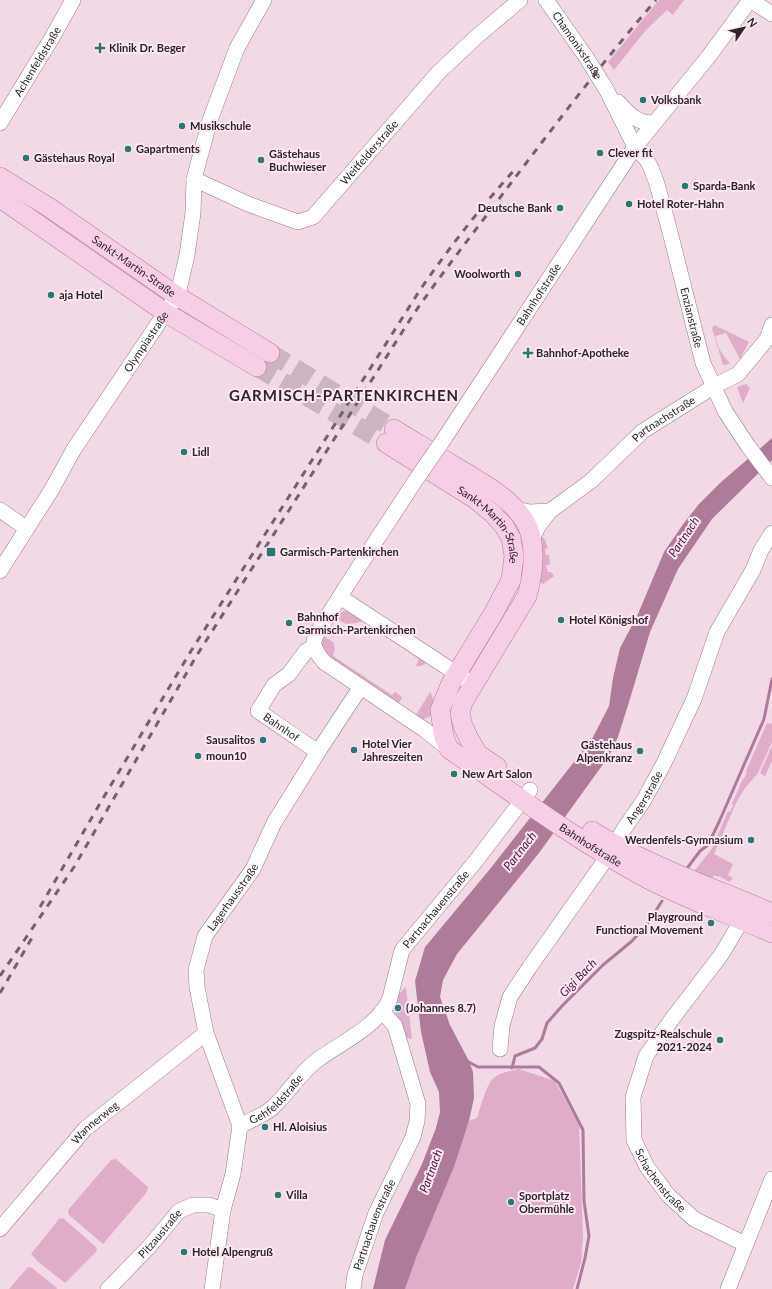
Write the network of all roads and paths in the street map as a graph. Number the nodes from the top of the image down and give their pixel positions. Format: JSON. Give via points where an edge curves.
{"nodes":[{"id":1,"x":73,"y":0,"type":"edge"},
{"id":2,"x":264,"y":0,"type":"edge"},
{"id":3,"x":520,"y":0,"type":"edge"},
{"id":4,"x":546,"y":0,"type":"edge"},
{"id":5,"x":750,"y":0,"type":"edge"},
{"id":6,"x":772,"y":14,"type":"edge"},
{"id":7,"x":607,"y":91,"type":"junction"},
{"id":8,"x":0,"y":123,"type":"edge"},
{"id":9,"x":654,"y":123,"type":"junction"},
{"id":10,"x":635,"y":147,"type":"junction"},
{"id":11,"x":0,"y":176,"type":"edge"},
{"id":12,"x":194,"y":179,"type":"junction"},
{"id":13,"x":0,"y":198,"type":"edge"},
{"id":14,"x":177,"y":296,"type":"junction"},
{"id":15,"x":166,"y":313,"type":"junction"},
{"id":16,"x":772,"y":325,"type":"edge"},
{"id":17,"x":270,"y":353,"type":"tunnel mouth"},
{"id":18,"x":257,"y":367,"type":"tunnel mouth"},
{"id":19,"x":713,"y":387,"type":"junction"},
{"id":20,"x":770,"y":476,"type":"edge"},
{"id":21,"x":515,"y":509,"type":"junction"},
{"id":22,"x":0,"y":510,"type":"edge"},
{"id":23,"x":550,"y":511,"type":"junction"},
{"id":24,"x":26,"y":528,"type":"junction"},
{"id":25,"x":772,"y":533,"type":"edge"},
{"id":26,"x":532,"y":544,"type":"junction"},
{"id":27,"x":0,"y":570,"type":"edge"},
{"id":28,"x":340,"y":597,"type":"junction"},
{"id":29,"x":314,"y":647,"type":"junction"},
{"id":30,"x":456,"y":674,"type":"junction"},
{"id":31,"x":281,"y":679,"type":"joint"},
{"id":32,"x":474,"y":685,"type":"junction"},
{"id":33,"x":360,"y":688,"type":"junction"},
{"id":34,"x":462,"y":720,"type":"junction"},
{"id":35,"x":433,"y":727,"type":"junction"},
{"id":36,"x":449,"y":749,"type":"joint"},
{"id":37,"x":318,"y":752,"type":"junction"},
{"id":38,"x":532,"y":799,"type":"junction"},
{"id":39,"x":611,"y":850,"type":"junction"},
{"id":40,"x":772,"y":913,"type":"edge"},
{"id":41,"x":742,"y":920,"type":"junction"},
{"id":42,"x":772,"y":933,"type":"edge"},
{"id":43,"x":382,"y":1011,"type":"junction"},
{"id":44,"x":206,"y":1033,"type":"junction"},
{"id":45,"x":500,"y":1049,"type":"dead end"},
{"id":46,"x":240,"y":1126,"type":"junction"},
{"id":47,"x":772,"y":1179,"type":"edge"},
{"id":48,"x":223,"y":1210,"type":"junction"},
{"id":49,"x":0,"y":1230,"type":"edge"},
{"id":50,"x":745,"y":1244,"type":"junction"},
{"id":51,"x":108,"y":1289,"type":"edge"},
{"id":52,"x":212,"y":1289,"type":"edge"},
{"id":53,"x":353,"y":1289,"type":"edge"},
{"id":54,"x":728,"y":1289,"type":"edge"}],
"edges":[{"from":1,"to":8,"type":"street","name":"Achenfeldstraße"},
{"from":2,"to":12,"type":"street","name":"Olympiastraße","via":[[237,48],[210,120]]},
{"from":3,"to":12,"type":"street","name":"Weitfelderstraße","via":[[438,73],[313,217],[298,222],[248,204]]},
{"from":4,"to":7,"type":"street","name":"Chamonixstraße"},
{"from":5,"to":6,"type":"street"},
{"from":5,"to":9,"type":"street","name":"Bahnhofstraße","via":[[709,56]]},
{"from":7,"to":9,"type":"street","name":"Chamonixstraße","via":[[630,115],[642,122]]},
{"from":7,"to":10,"type":"street","name":"Chamonixstraße"},
{"from":9,"to":10,"type":"street","name":"Bahnhofstraße"},
{"from":10,"to":19,"type":"street","name":"Enzianstraße","via":[[647,160],[657,184],[703,363]]},
{"from":10,"to":28,"type":"street","name":"Bahnhofstraße","bridge":true},
{"from":11,"to":14,"type":"main road","name":"Sankt-Martin-Straße"},
{"from":12,"to":14,"type":"street","name":"Olympiastraße","via":[[193,213],[187,255]]},
{"from":13,"to":15,"type":"main road","name":"Sankt-Martin-Straße"},
{"from":14,"to":15,"type":"street","name":"Olympiastraße"},
{"from":14,"to":17,"type":"main road","name":"Sankt-Martin-Straße"},
{"from":15,"to":18,"type":"main road","name":"Sankt-Martin-Straße"},
{"from":15,"to":24,"type":"street","name":"Olympiastraße","via":[[74,449]]},
{"from":16,"to":19,"type":"street","name":"Partnachstraße","via":[[766,339],[738,374]]},
{"from":19,"to":20,"type":"street","name":"Enzianstraße","via":[[725,411]]},
{"from":19,"to":23,"type":"street","name":"Partnachstraße","via":[[643,431],[591,481]]},
{"from":21,"to":23,"type":"street","via":[[530,512]]},
{"from":21,"to":26,"type":"main road","name":"Sankt-Martin-Straße","via":[[528,529]]},
{"from":21,"to":30,"type":"main road","name":"Sankt-Martin-Straße","via":[[484,484],[390,436],[492,513],[511,538],[514,556],[511,580],[494,614]]},
{"from":22,"to":24,"type":"street"},
{"from":23,"to":26,"type":"street","name":"Partnachstraße","via":[[539,525]]},
{"from":24,"to":27,"type":"street","name":"Olympiastraße"},
{"from":25,"to":39,"type":"street","name":"Angerstraße","via":[[717,632],[694,699],[664,763],[644,800]]},
{"from":26,"to":32,"type":"main road","name":"Sankt-Martin-Straße","via":[[531,581],[527,596]]},
{"from":28,"to":29,"type":"street","name":"Bahnhofstraße","via":[[314,641]]},
{"from":28,"to":30,"type":"street"},
{"from":29,"to":31,"type":"street","name":"Bahnhofstraße","via":[[306,651],[289,674]]},
{"from":29,"to":33,"type":"street","via":[[324,662]]},
{"from":30,"to":32,"type":"street"},
{"from":30,"to":35,"type":"main road","name":"Sankt-Martin-Straße"},
{"from":31,"to":37,"type":"street","name":"Bahnhof","via":[[274,685],[258,711]]},
{"from":32,"to":34,"type":"main road","name":"Sankt-Martin-Straße","via":[[463,702]]},
{"from":33,"to":35,"type":"street"},
{"from":33,"to":37,"type":"street","name":"Lagerhausstraße"},
{"from":34,"to":35,"type":"street","via":[[452,719]]},
{"from":34,"to":38,"type":"main road","name":"Bahnhofstraße","via":[[478,754]]},
{"from":35,"to":36,"type":"main road","name":"Sankt-Martin-Straße","via":[[444,737]]},
{"from":36,"to":38,"type":"main road","name":"Bahnhofstraße"},
{"from":37,"to":44,"type":"street","name":"Lagerhausstraße","via":[[274,824],[253,869],[205,936],[196,970]]},
{"from":38,"to":39,"type":"main road","name":"Bahnhofstraße"},
{"from":38,"to":43,"type":"street","name":"Partnachauenstraße","via":[[475,862],[402,950],[390,998]]},
{"from":39,"to":40,"type":"main road","name":"Bahnhofstraße"},
{"from":39,"to":41,"type":"main road","name":"Bahnhofstraße","via":[[644,877],[677,894]]},
{"from":39,"to":45,"type":"street","name":"Angerstraße","via":[[510,997],[502,1026]]},
{"from":41,"to":42,"type":"main road","name":"Bahnhofstraße"},
{"from":41,"to":50,"type":"street","name":"Schachenstraße","via":[[721,955],[646,1056],[633,1098],[634,1140],[647,1167],[668,1195],[694,1219]]},
{"from":43,"to":46,"type":"street","name":"Gehfeldstraße","via":[[344,1044],[316,1061],[271,1109]]},
{"from":43,"to":53,"type":"street","name":"Partnachauenstraße","via":[[396,1026],[418,1104],[417,1121],[413,1137],[376,1213],[355,1275]]},
{"from":44,"to":46,"type":"street","name":"Lagerhausstraße"},
{"from":44,"to":49,"type":"street","name":"Wannerweg","via":[[86,1129]]},
{"from":46,"to":48,"type":"street","name":"Gehfeldstraße","via":[[233,1174]]},
{"from":47,"to":50,"type":"street"},
{"from":48,"to":51,"type":"street","name":"Pitzaustraße","via":[[209,1205],[193,1205],[179,1211],[149,1247]]},
{"from":48,"to":52,"type":"street","name":"Gehfeldstraße"},
{"from":50,"to":54,"type":"street"}]}
